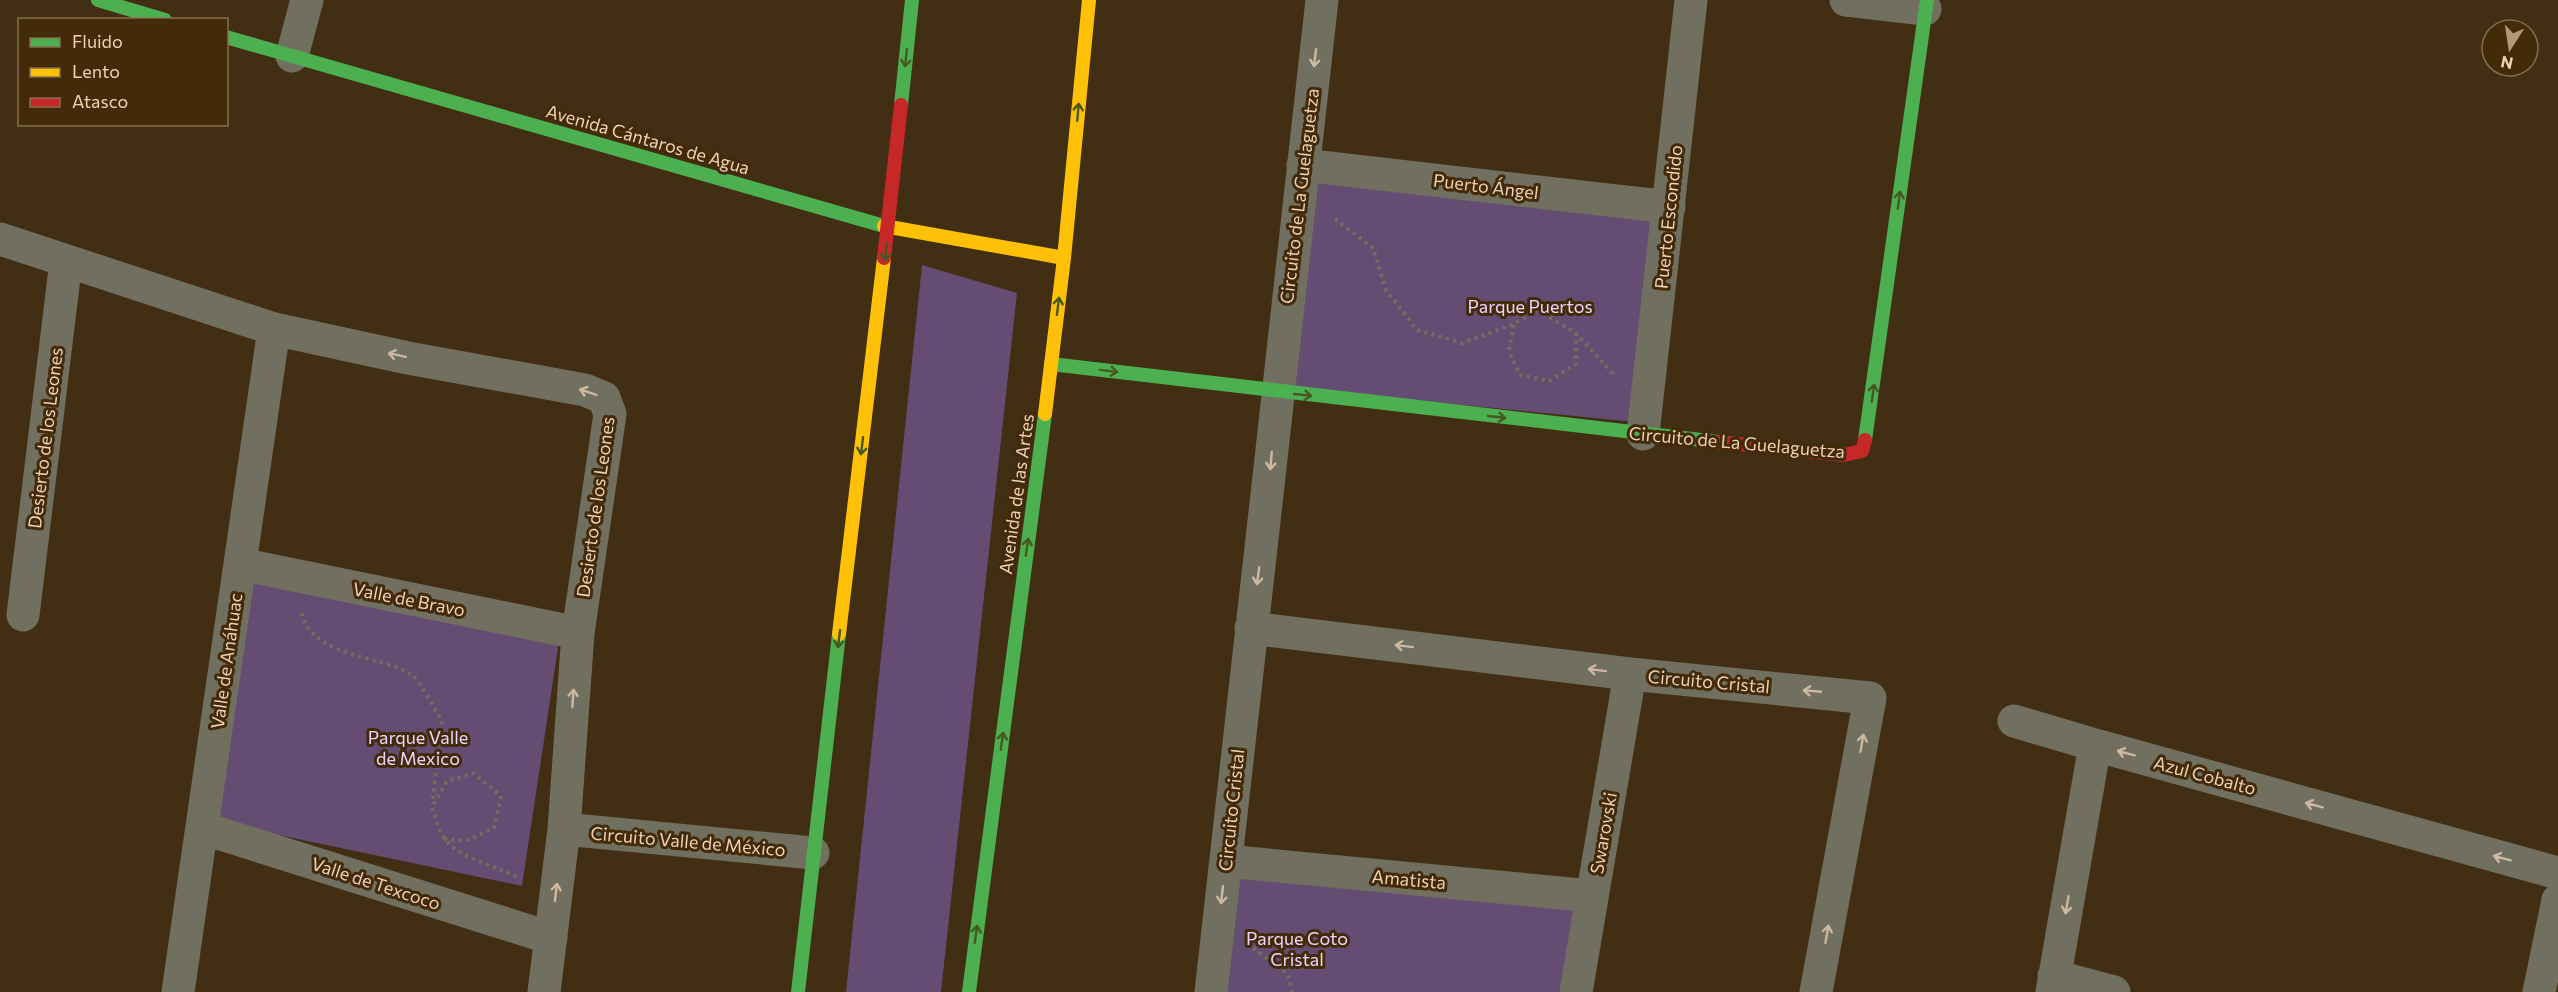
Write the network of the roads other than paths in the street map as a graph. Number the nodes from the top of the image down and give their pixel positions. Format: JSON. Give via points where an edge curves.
{"nodes":[{"id":1,"x":98,"y":0,"type":"edge"},
{"id":2,"x":307,"y":0,"type":"edge"},
{"id":3,"x":912,"y":0,"type":"edge"},
{"id":4,"x":1089,"y":0,"type":"edge"},
{"id":5,"x":1322,"y":0,"type":"edge"},
{"id":6,"x":1691,"y":0,"type":"edge"},
{"id":7,"x":1846,"y":0,"type":"edge"},
{"id":8,"x":1926,"y":5,"type":"edge"},
{"id":9,"x":158,"y":18,"type":"edge"},
{"id":10,"x":228,"y":38,"type":"edge"},
{"id":11,"x":292,"y":56,"type":"junction"},
{"id":12,"x":1301,"y":180,"type":"junction"},
{"id":13,"x":1669,"y":207,"type":"junction"},
{"id":14,"x":889,"y":227,"type":"junction"},
{"id":15,"x":0,"y":239,"type":"edge"},
{"id":16,"x":1064,"y":258,"type":"junction"},
{"id":17,"x":66,"y":261,"type":"junction"},
{"id":18,"x":274,"y":329,"type":"junction"},
{"id":19,"x":1051,"y":364,"type":"junction"},
{"id":20,"x":1276,"y":392,"type":"junction"},
{"id":21,"x":1643,"y":434,"type":"junction"},
{"id":22,"x":1266,"y":518,"type":"joint"},
{"id":23,"x":240,"y":564,"type":"junction"},
{"id":24,"x":23,"y":615,"type":"dead end"},
{"id":25,"x":1251,"y":628,"type":"junction"},
{"id":26,"x":578,"y":633,"type":"junction"},
{"id":27,"x":1630,"y":674,"type":"junction"},
{"id":28,"x":2014,"y":721,"type":"dead end"},
{"id":29,"x":2095,"y":745,"type":"junction"},
{"id":30,"x":202,"y":828,"type":"junction"},
{"id":31,"x":564,"y":829,"type":"junction"},
{"id":32,"x":813,"y":853,"type":"junction"},
{"id":33,"x":1226,"y":861,"type":"junction"},
{"id":34,"x":2558,"y":873,"type":"edge"},
{"id":35,"x":1592,"y":896,"type":"junction"},
{"id":36,"x":2558,"y":900,"type":"edge"},
{"id":37,"x":551,"y":938,"type":"junction"},
{"id":38,"x":2053,"y":984,"type":"edge"},
{"id":39,"x":178,"y":992,"type":"edge"},
{"id":40,"x":544,"y":992,"type":"edge"},
{"id":41,"x":798,"y":992,"type":"edge"},
{"id":42,"x":969,"y":992,"type":"edge"},
{"id":43,"x":1211,"y":992,"type":"edge"},
{"id":44,"x":1576,"y":992,"type":"edge"},
{"id":45,"x":1816,"y":992,"type":"edge"},
{"id":46,"x":2114,"y":992,"type":"edge"},
{"id":47,"x":2539,"y":992,"type":"edge"}],
"edges":[{"from":1,"to":9,"type":"street"},
{"from":2,"to":11,"type":"street"},
{"from":3,"to":14,"type":"street","one_way":true},
{"from":16,"to":4,"type":"street","name":"Avenida de las Artes","one_way":true},
{"from":5,"to":12,"type":"street","name":"Circuito de La Guelaguetza","one_way":true},
{"from":6,"to":13,"type":"street","name":"Puerto Escondido"},
{"from":7,"to":8,"type":"street","name":"Circuito de La Guelaguetza"},
{"from":21,"to":8,"type":"street","name":"Circuito de La Guelaguetza","one_way":true,"via":[[1844,455],[1862,450],[1868,431]]},
{"from":10,"to":11,"type":"street","name":"Avenida Cántaros de Agua"},
{"from":11,"to":14,"type":"street","name":"Avenida Cántaros de Agua"},
{"from":12,"to":13,"type":"street","name":"Puerto Ángel"},
{"from":12,"to":20,"type":"street","name":"Circuito de La Guelaguetza"},
{"from":13,"to":21,"type":"street","name":"Puerto Escondido"},
{"from":14,"to":16,"type":"street","name":"Avenida Cántaros de Agua"},
{"from":14,"to":32,"type":"street","one_way":true},
{"from":15,"to":17,"type":"street","name":"Desierto de los Leones"},
{"from":19,"to":16,"type":"street","name":"Avenida de las Artes","one_way":true},
{"from":17,"to":18,"type":"street","name":"Desierto de los Leones"},
{"from":17,"to":24,"type":"street","name":"Desierto de los Leones"},
{"from":18,"to":23,"type":"street","name":"Valle de Anáhuac"},
{"from":26,"to":18,"type":"street","name":"Desierto de los Leones","one_way":true,"via":[[610,414],[604,398],[585,390]]},
{"from":19,"to":20,"type":"street","name":"Circuito de La Guelaguetza","one_way":true},
{"from":42,"to":19,"type":"street","name":"Avenida de las Artes","one_way":true},
{"from":20,"to":21,"type":"street","name":"Circuito de La Guelaguetza","one_way":true},
{"from":20,"to":22,"type":"street","name":"Circuito de La Guelaguetza","one_way":true},
{"from":22,"to":25,"type":"street","name":"Circuito Cristal","one_way":true},
{"from":23,"to":26,"type":"street","name":"Valle de Bravo"},
{"from":23,"to":30,"type":"street","name":"Valle de Anáhuac"},
{"from":27,"to":25,"type":"street","name":"Circuito Cristal","one_way":true},
{"from":25,"to":33,"type":"street","name":"Circuito Cristal"},
{"from":31,"to":26,"type":"street","name":"Desierto de los Leones","one_way":true},
{"from":27,"to":35,"type":"street","name":"Swarovski"},
{"from":45,"to":27,"type":"street","name":"Circuito Cristal","one_way":true,"via":[[1870,698]]},
{"from":28,"to":29,"type":"street","name":"Azul Cobalto"},
{"from":34,"to":29,"type":"street","name":"Azul Cobalto","one_way":true},
{"from":29,"to":38,"type":"street","one_way":true},
{"from":30,"to":37,"type":"street","name":"Valle de Texcoco"},
{"from":30,"to":39,"type":"street","name":"Valle de Anáhuac"},
{"from":31,"to":32,"type":"street","name":"Circuito Valle de México"},
{"from":37,"to":31,"type":"street","name":"Desierto de los Leones","one_way":true},
{"from":32,"to":41,"type":"street"},
{"from":33,"to":35,"type":"street","name":"Amatista"},
{"from":33,"to":43,"type":"street","name":"Circuito Cristal","one_way":true},
{"from":35,"to":44,"type":"street","name":"Swarovski"},
{"from":36,"to":47,"type":"street"},
{"from":37,"to":40,"type":"street","name":"Desierto de los Leones"},
{"from":38,"to":46,"type":"street"}]}
